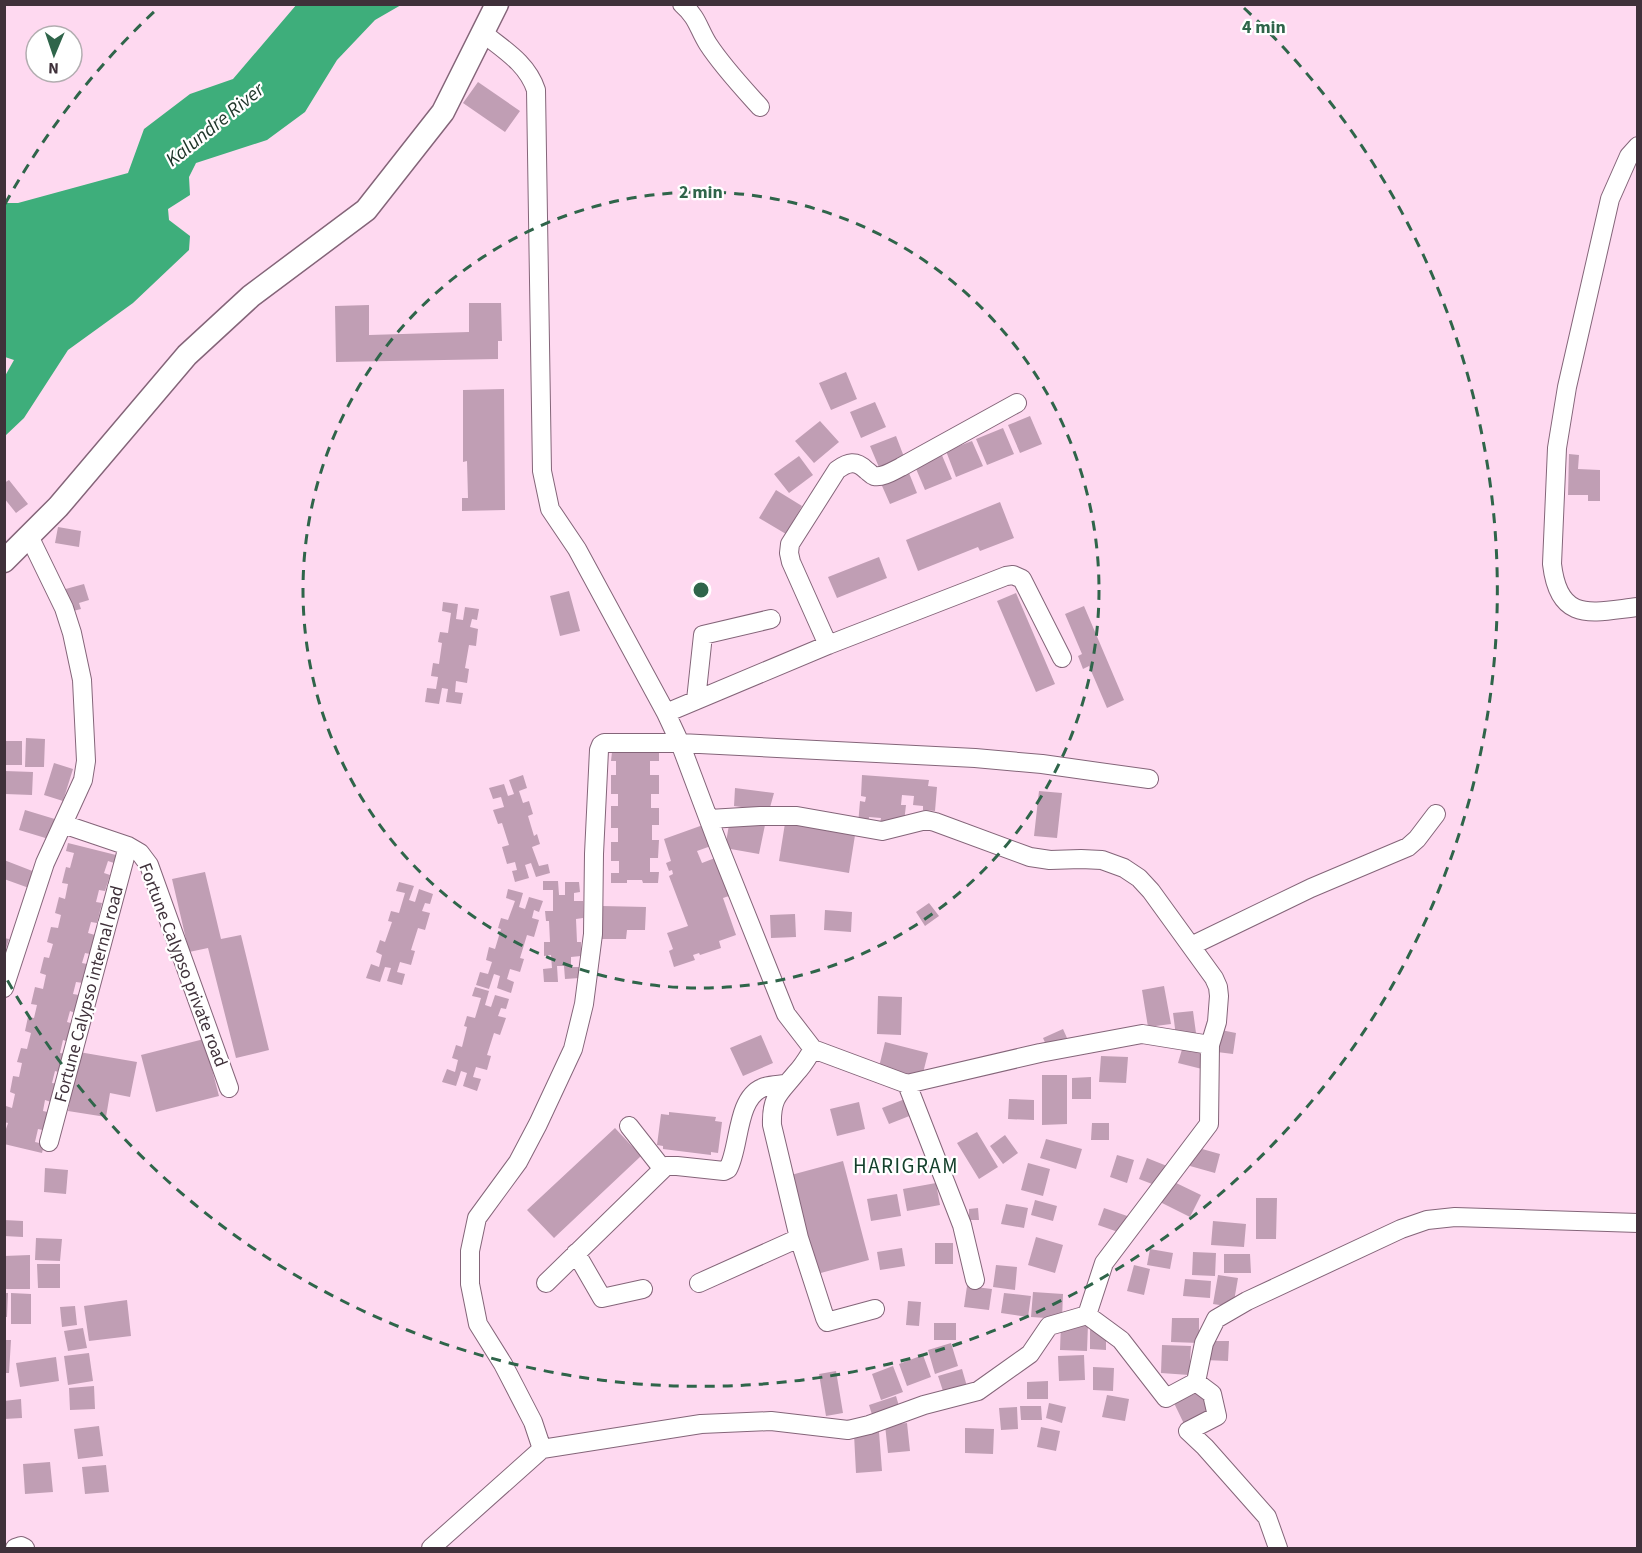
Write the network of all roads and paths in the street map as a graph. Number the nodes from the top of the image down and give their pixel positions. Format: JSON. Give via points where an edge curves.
{"nodes":[{"id":1,"x":497,"y":4,"type":"edge"},
{"id":2,"x":682,"y":4,"type":"edge"},
{"id":3,"x":483,"y":33,"type":"junction"},
{"id":4,"x":760,"y":107,"type":"dead end"},
{"id":5,"x":1638,"y":146,"type":"edge"},
{"id":6,"x":1017,"y":403,"type":"dead end"},
{"id":7,"x":30,"y":536,"type":"junction"},
{"id":8,"x":4,"y":561,"type":"edge"},
{"id":9,"x":1638,"y":607,"type":"edge"},
{"id":10,"x":771,"y":619,"type":"dead end"},
{"id":11,"x":828,"y":645,"type":"junction"},
{"id":12,"x":1062,"y":658,"type":"dead end"},
{"id":13,"x":696,"y":700,"type":"junction"},
{"id":14,"x":666,"y":713,"type":"junction"},
{"id":15,"x":680,"y":743,"type":"junction"},
{"id":16,"x":1149,"y":779,"type":"dead end"},
{"id":17,"x":1436,"y":814,"type":"dead end"},
{"id":18,"x":709,"y":819,"type":"junction"},
{"id":19,"x":63,"y":824,"type":"junction"},
{"id":20,"x":128,"y":846,"type":"junction"},
{"id":21,"x":1191,"y":946,"type":"junction"},
{"id":22,"x":4,"y":988,"type":"edge"},
{"id":23,"x":1210,"y":1045,"type":"junction"},
{"id":24,"x":813,"y":1048,"type":"junction"},
{"id":25,"x":785,"y":1084,"type":"junction"},
{"id":26,"x":907,"y":1084,"type":"junction"},
{"id":27,"x":229,"y":1088,"type":"dead end"},
{"id":28,"x":629,"y":1126,"type":"dead end"},
{"id":29,"x":50,"y":1142,"type":"dead end"},
{"id":30,"x":662,"y":1168,"type":"junction"},
{"id":31,"x":1638,"y":1223,"type":"edge"},
{"id":32,"x":799,"y":1238,"type":"junction"},
{"id":33,"x":576,"y":1253,"type":"junction"},
{"id":34,"x":975,"y":1280,"type":"dead end"},
{"id":35,"x":546,"y":1283,"type":"dead end"},
{"id":36,"x":699,"y":1283,"type":"dead end"},
{"id":37,"x":643,"y":1289,"type":"dead end"},
{"id":38,"x":875,"y":1309,"type":"dead end"},
{"id":39,"x":1087,"y":1315,"type":"junction"},
{"id":40,"x":1196,"y":1382,"type":"junction"},
{"id":41,"x":542,"y":1449,"type":"junction"},
{"id":42,"x":15,"y":1548,"type":"edge"},
{"id":43,"x":25,"y":1548,"type":"edge"},
{"id":44,"x":431,"y":1548,"type":"edge"},
{"id":45,"x":1278,"y":1548,"type":"edge"}],
"edges":[{"from":1,"to":3,"type":"main road"},
{"from":2,"to":4,"type":"street","via":[[728,70]]},
{"from":3,"to":7,"type":"main road","via":[[443,112],[366,210],[251,296],[187,355]]},
{"from":3,"to":14,"type":"street","via":[[522,65],[536,90],[542,471],[550,509],[577,549]]},
{"from":5,"to":9,"type":"street","via":[[1629,156],[1610,200],[1567,387],[1557,448],[1552,564],[1554,581],[1571,607],[1589,612]]},
{"from":6,"to":11,"type":"street","via":[[883,475],[871,475],[853,462],[837,471],[790,543],[789,553]]},
{"from":7,"to":8,"type":"main road"},
{"from":7,"to":19,"type":"street","via":[[64,608],[82,680],[86,761],[83,780]]},
{"from":10,"to":13,"type":"street","via":[[703,635]]},
{"from":11,"to":12,"type":"street","via":[[1012,575],[1022,579]]},
{"from":11,"to":13,"type":"street"},
{"from":13,"to":14,"type":"street"},
{"from":14,"to":15,"type":"street"},
{"from":15,"to":16,"type":"street","via":[[975,758]]},
{"from":15,"to":18,"type":"street"},
{"from":15,"to":41,"type":"street","via":[[600,745],[593,934],[584,1004],[573,1049],[518,1162],[477,1218],[470,1251],[470,1284],[478,1324],[508,1373]]},
{"from":17,"to":21,"type":"street","via":[[1408,847]]},
{"from":18,"to":21,"type":"street","via":[[797,816],[882,831],[926,820],[1030,857],[1102,860],[1139,878]]},
{"from":18,"to":24,"type":"street","via":[[786,1014]]},
{"from":19,"to":20,"type":"street","name":"Fortune Calypso private road"},
{"from":19,"to":22,"type":"street","via":[[45,863]]},
{"from":20,"to":27,"type":"street","name":"Fortune Calypso private road","via":[[149,865]]},
{"from":20,"to":29,"type":"street","name":"Fortune Calypso internal road"},
{"from":21,"to":23,"type":"street","via":[[1218,987],[1217,1022]]},
{"from":23,"to":26,"type":"street","via":[[1142,1034]]},
{"from":23,"to":39,"type":"street","via":[[1209,1124],[1104,1263]]},
{"from":24,"to":25,"type":"street"},
{"from":24,"to":26,"type":"street"},
{"from":25,"to":30,"type":"street","via":[[763,1087],[750,1099],[728,1169],[670,1165]]},
{"from":25,"to":32,"type":"street","via":[[775,1100],[772,1125]]},
{"from":26,"to":34,"type":"street","via":[[962,1226]]},
{"from":28,"to":30,"type":"street"},
{"from":30,"to":33,"type":"street"},
{"from":31,"to":40,"type":"street","via":[[1455,1217],[1427,1220],[1401,1229],[1246,1301],[1216,1320],[1204,1343]]},
{"from":32,"to":36,"type":"street"},
{"from":32,"to":38,"type":"street","via":[[827,1322]]},
{"from":33,"to":35,"type":"street"},
{"from":33,"to":37,"type":"street","via":[[602,1298]]},
{"from":39,"to":40,"type":"street","via":[[1121,1340],[1166,1398]]},
{"from":39,"to":41,"type":"street","via":[[1049,1326],[1030,1354],[978,1391],[849,1430],[771,1421],[701,1424]]},
{"from":40,"to":45,"type":"street","via":[[1212,1394],[1217,1416],[1188,1431],[1267,1517]]},
{"from":41,"to":44,"type":"street"},
{"from":42,"to":43,"type":"street"}]}
